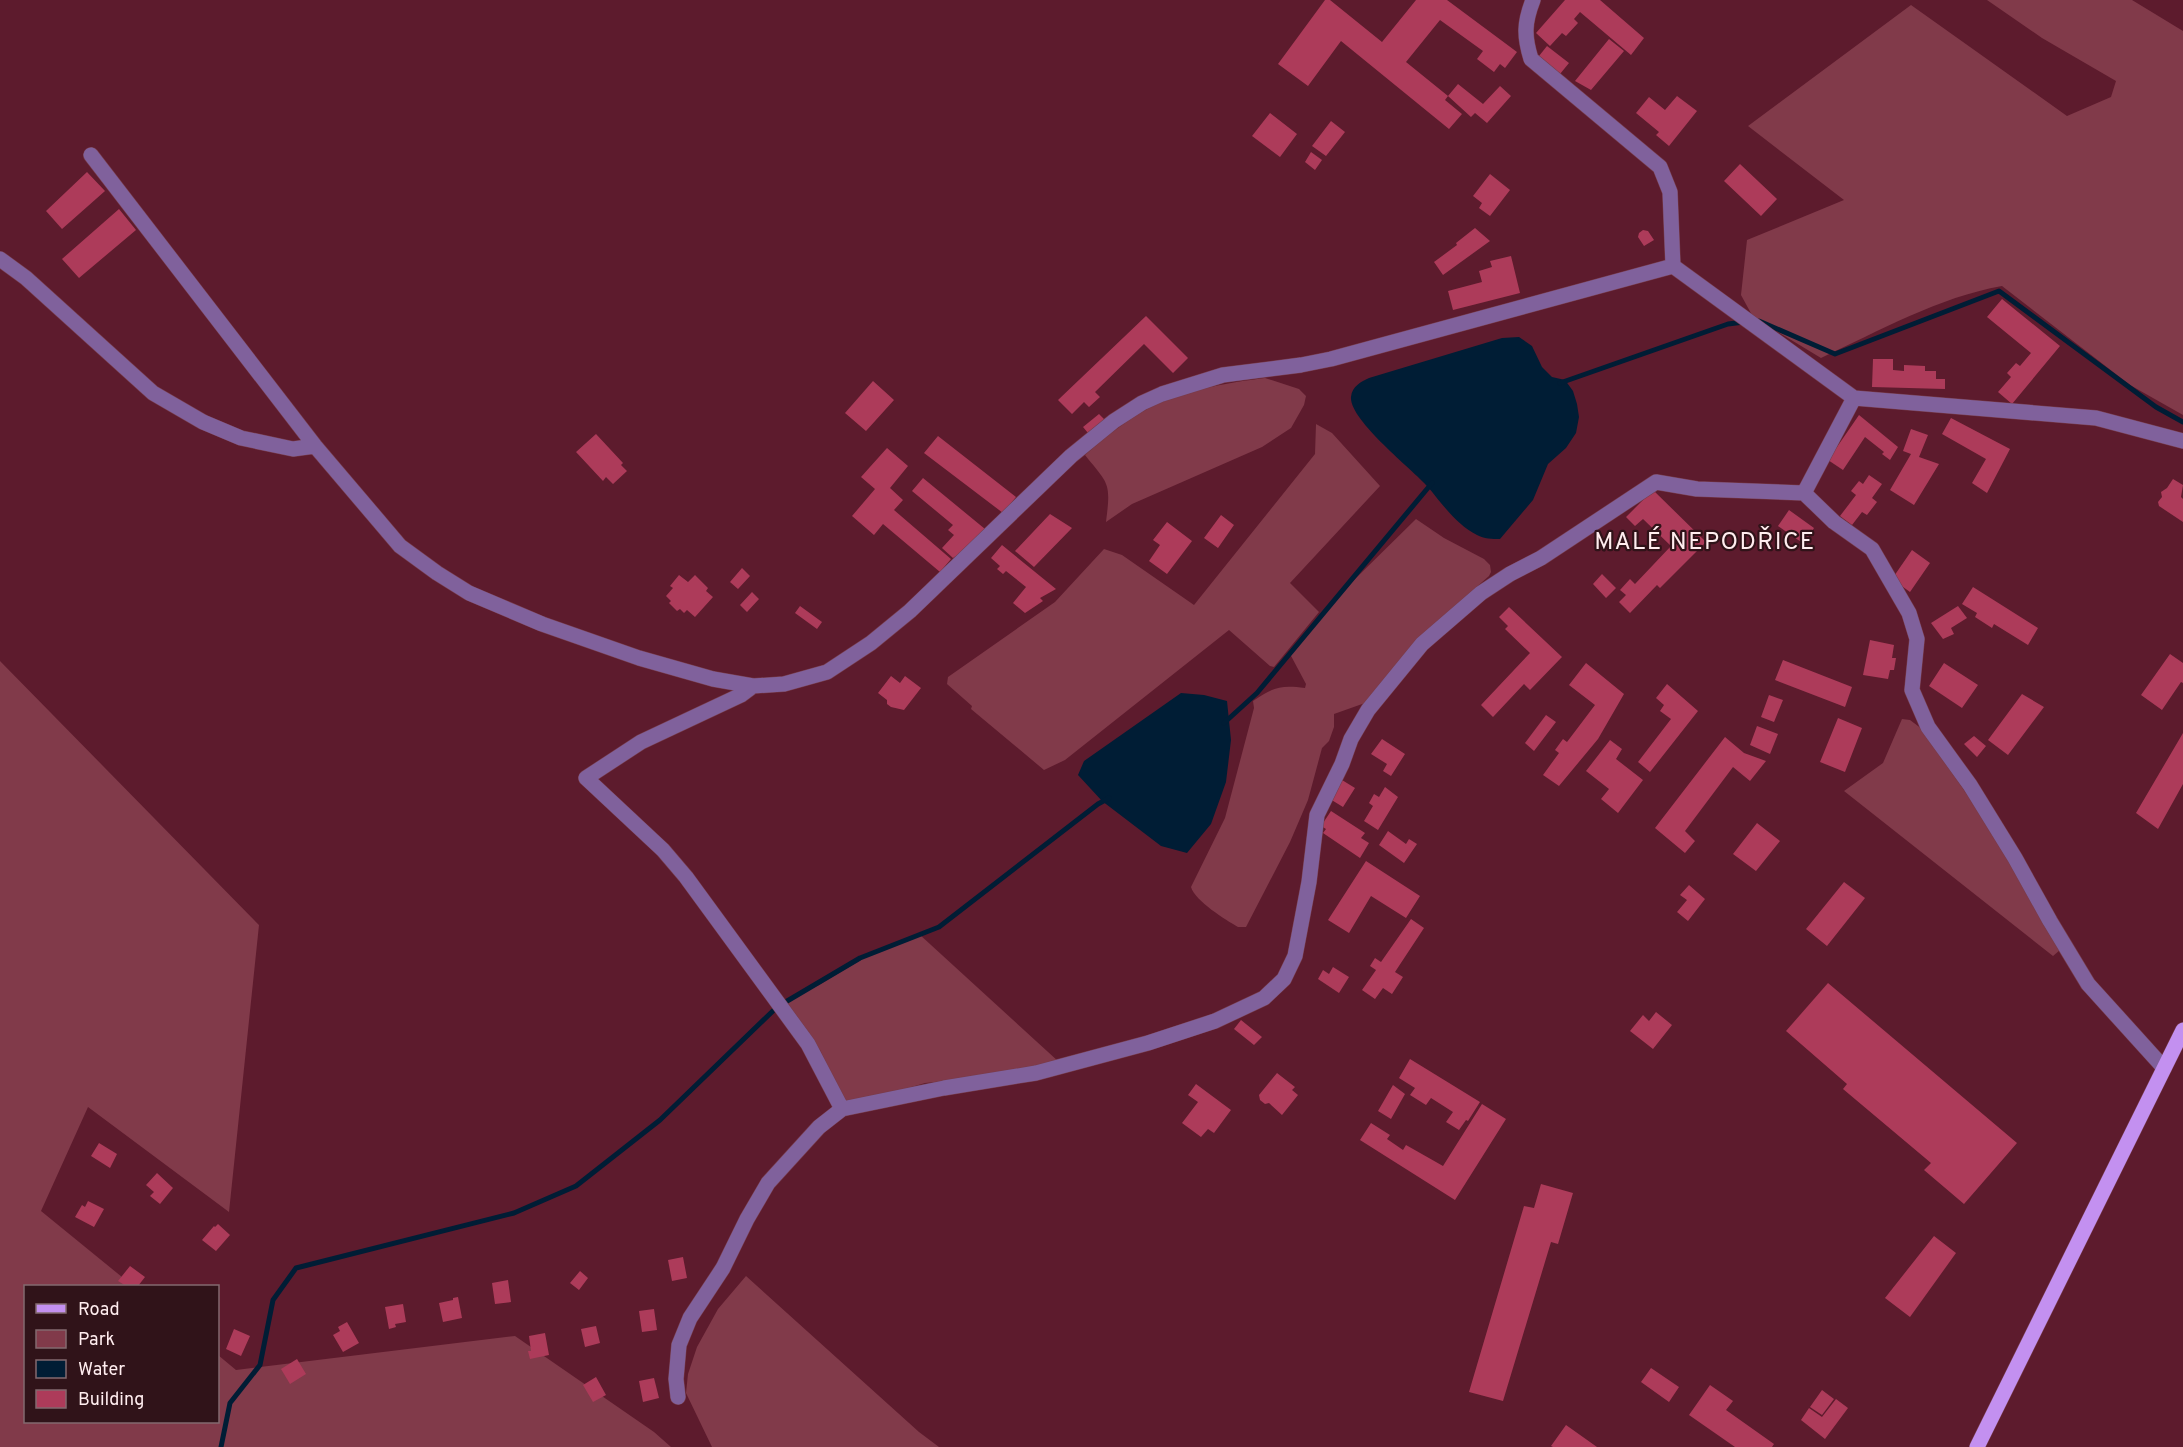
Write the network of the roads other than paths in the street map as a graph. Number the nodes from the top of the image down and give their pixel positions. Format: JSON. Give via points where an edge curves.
{"nodes":[{"id":1,"x":1533,"y":0,"type":"edge"},
{"id":2,"x":91,"y":155,"type":"dead end"},
{"id":3,"x":0,"y":259,"type":"edge"},
{"id":4,"x":1673,"y":266,"type":"junction"},
{"id":5,"x":1854,"y":398,"type":"junction"},
{"id":6,"x":2183,"y":441,"type":"edge"},
{"id":7,"x":315,"y":446,"type":"junction"},
{"id":8,"x":1804,"y":493,"type":"junction"},
{"id":9,"x":753,"y":686,"type":"junction"},
{"id":10,"x":2183,"y":1030,"type":"edge"},
{"id":11,"x":2164,"y":1068,"type":"junction"},
{"id":12,"x":842,"y":1109,"type":"junction"},
{"id":13,"x":678,"y":1397,"type":"dead end"},
{"id":14,"x":1977,"y":1447,"type":"edge"}],
"edges":[{"from":1,"to":4,"type":"street","via":[[1525,38],[1531,59],[1660,167],[1670,192]]},
{"from":2,"to":7,"type":"street"},
{"from":3,"to":7,"type":"street","via":[[153,393],[193,417],[241,438],[293,449]]},
{"from":4,"to":5,"type":"street"},
{"from":4,"to":9,"type":"street","via":[[1331,359],[1223,375],[1162,394],[1114,421],[1071,456],[910,611],[871,643],[827,672],[784,684]]},
{"from":5,"to":6,"type":"street","via":[[2096,418]]},
{"from":5,"to":8,"type":"street"},
{"from":7,"to":9,"type":"street","via":[[400,546],[469,593],[639,658]]},
{"from":8,"to":11,"type":"street","via":[[1834,522],[1872,549],[1909,613],[1917,639],[1912,690],[1928,727],[2016,858],[2088,984]]},
{"from":8,"to":12,"type":"street","via":[[1698,489],[1656,482],[1481,593],[1422,644],[1368,710],[1317,815],[1295,956],[1284,979],[1264,998],[1204,1025],[1047,1070]]},
{"from":9,"to":12,"type":"street","via":[[641,742],[586,778],[663,850],[699,894],[808,1044]]},
{"from":10,"to":11,"type":"main road"},
{"from":11,"to":14,"type":"main road"},
{"from":12,"to":13,"type":"street","via":[[789,1157],[768,1183],[723,1268],[690,1318],[679,1345]]}]}
